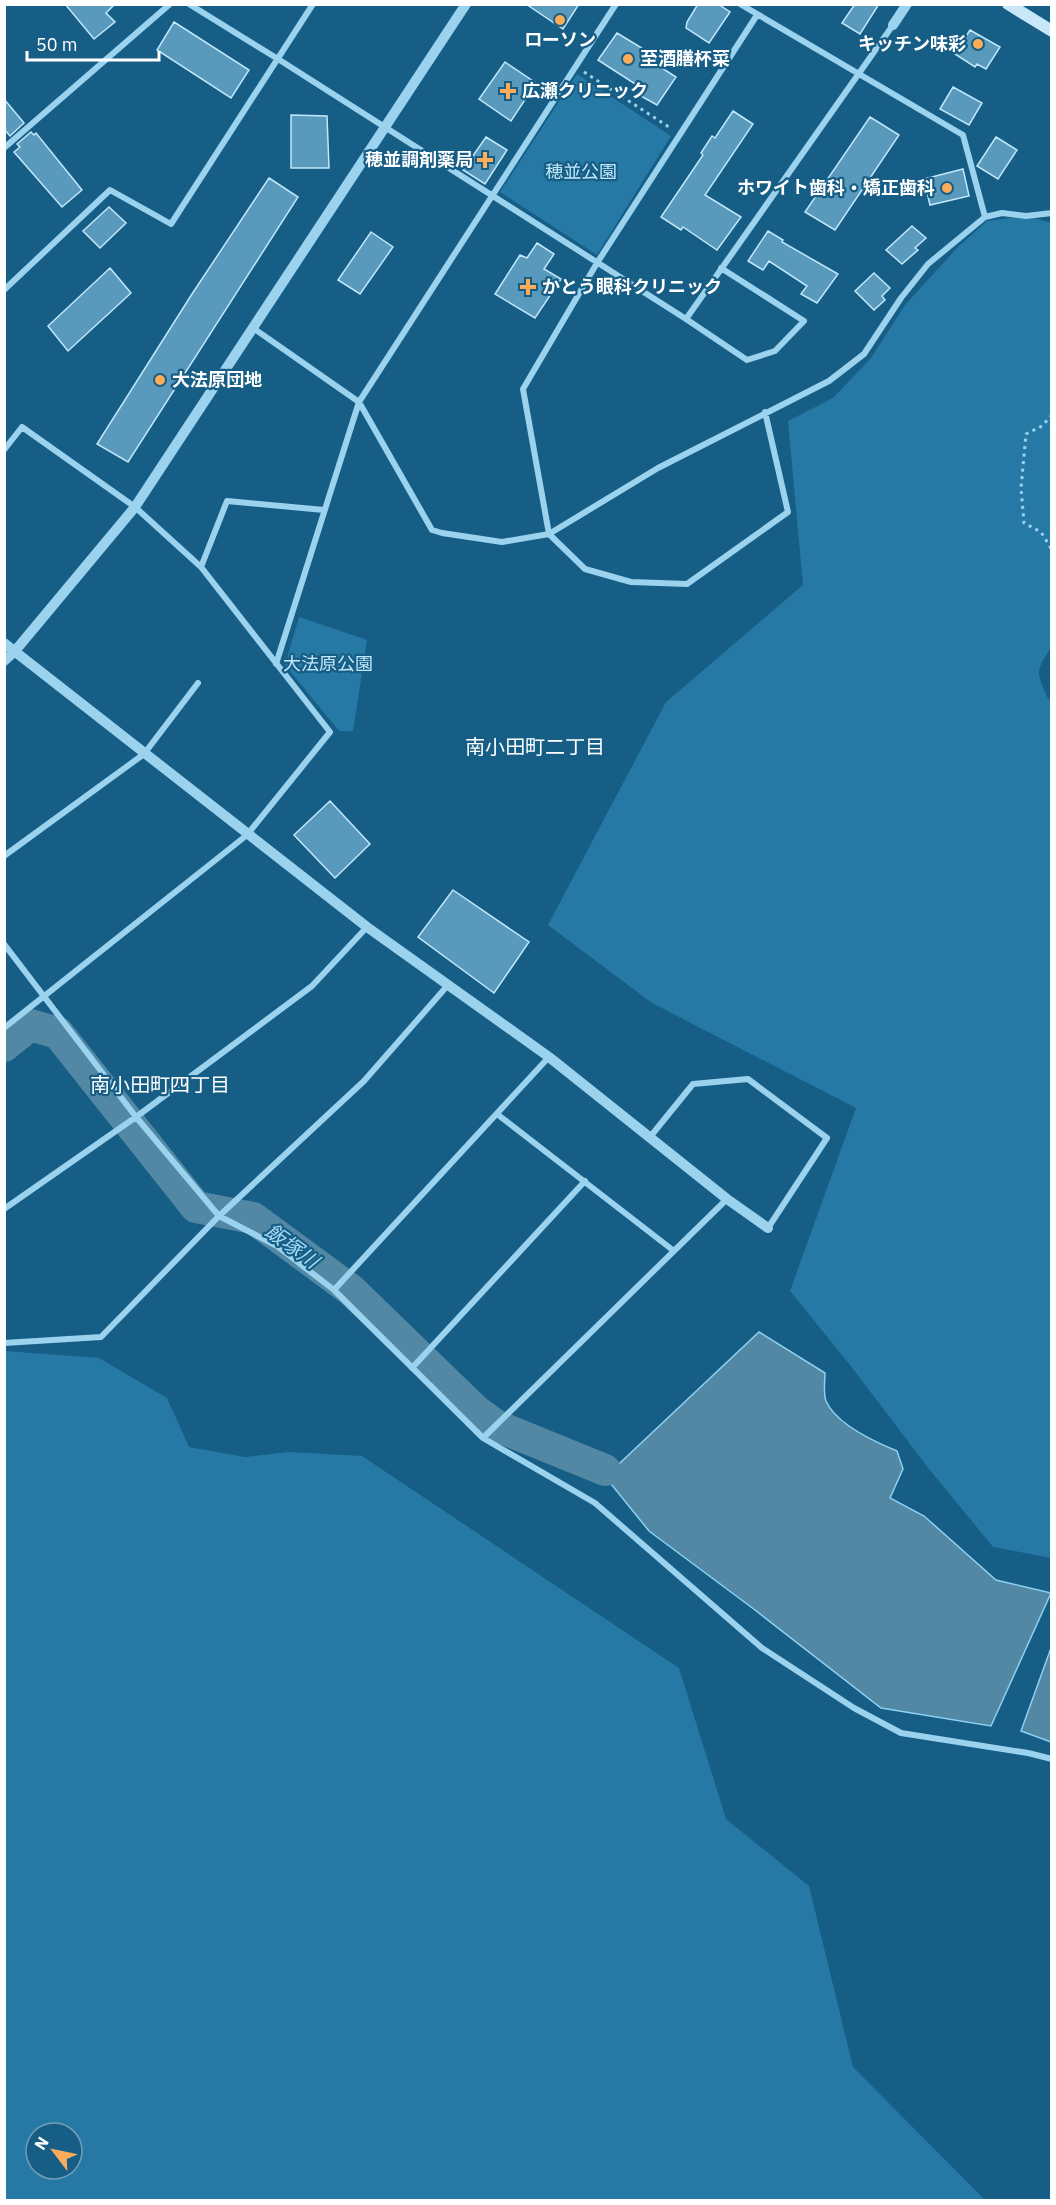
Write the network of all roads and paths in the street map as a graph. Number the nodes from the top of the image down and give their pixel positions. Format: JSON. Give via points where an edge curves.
{"nodes":[{"id":1,"x":170,"y":4,"type":"edge"},
{"id":2,"x":189,"y":4,"type":"edge"},
{"id":3,"x":313,"y":4,"type":"edge"},
{"id":4,"x":466,"y":4,"type":"edge"},
{"id":5,"x":616,"y":4,"type":"edge"},
{"id":6,"x":740,"y":4,"type":"edge"},
{"id":7,"x":908,"y":4,"type":"edge"},
{"id":8,"x":1008,"y":4,"type":"edge"},
{"id":9,"x":757,"y":15,"type":"junction"},
{"id":10,"x":894,"y":25,"type":"joint"},
{"id":11,"x":1052,"y":31,"type":"edge"},
{"id":12,"x":278,"y":59,"type":"junction"},
{"id":13,"x":575,"y":66,"type":"junction"},
{"id":14,"x":858,"y":74,"type":"junction"},
{"id":15,"x":385,"y":128,"type":"junction"},
{"id":16,"x":680,"y":135,"type":"junction"},
{"id":17,"x":4,"y":148,"type":"edge"},
{"id":18,"x":491,"y":196,"type":"junction"},
{"id":19,"x":1052,"y":213,"type":"edge"},
{"id":20,"x":985,"y":217,"type":"junction"},
{"id":21,"x":597,"y":264,"type":"junction"},
{"id":22,"x":721,"y":268,"type":"junction"},
{"id":23,"x":4,"y":290,"type":"edge"},
{"id":24,"x":686,"y":319,"type":"junction"},
{"id":25,"x":253,"y":328,"type":"junction"},
{"id":26,"x":358,"y":402,"type":"junction"},
{"id":27,"x":765,"y":412,"type":"junction"},
{"id":28,"x":1052,"y":415,"type":"edge"},
{"id":29,"x":4,"y":450,"type":"edge"},
{"id":30,"x":135,"y":507,"type":"junction"},
{"id":31,"x":324,"y":510,"type":"junction"},
{"id":32,"x":549,"y":534,"type":"junction"},
{"id":33,"x":1052,"y":550,"type":"edge"},
{"id":34,"x":201,"y":567,"type":"junction"},
{"id":35,"x":4,"y":643,"type":"edge"},
{"id":36,"x":15,"y":651,"type":"junction"},
{"id":37,"x":4,"y":661,"type":"edge"},
{"id":38,"x":276,"y":664,"type":"junction"},
{"id":39,"x":198,"y":683,"type":"dead end"},
{"id":40,"x":144,"y":754,"type":"junction"},
{"id":41,"x":247,"y":835,"type":"junction"},
{"id":42,"x":4,"y":856,"type":"edge"},
{"id":43,"x":367,"y":927,"type":"junction"},
{"id":44,"x":4,"y":944,"type":"edge"},
{"id":45,"x":448,"y":985,"type":"junction"},
{"id":46,"x":44,"y":996,"type":"junction"},
{"id":47,"x":4,"y":1028,"type":"edge"},
{"id":48,"x":549,"y":1057,"type":"junction"},
{"id":49,"x":497,"y":1114,"type":"junction"},
{"id":50,"x":136,"y":1117,"type":"junction"},
{"id":51,"x":650,"y":1137,"type":"junction"},
{"id":52,"x":585,"y":1181,"type":"junction"},
{"id":53,"x":727,"y":1199,"type":"junction"},
{"id":54,"x":4,"y":1209,"type":"edge"},
{"id":55,"x":219,"y":1216,"type":"junction"},
{"id":56,"x":768,"y":1227,"type":"joint"},
{"id":57,"x":674,"y":1251,"type":"junction"},
{"id":58,"x":334,"y":1290,"type":"junction"},
{"id":59,"x":4,"y":1343,"type":"edge"},
{"id":60,"x":412,"y":1368,"type":"junction"},
{"id":61,"x":483,"y":1438,"type":"junction"},
{"id":62,"x":1052,"y":1759,"type":"edge"}],
"edges":[{"from":1,"to":17,"type":"street"},
{"from":2,"to":12,"type":"street"},
{"from":3,"to":12,"type":"street"},
{"from":4,"to":15,"type":"street"},
{"from":5,"to":13,"type":"street"},
{"from":6,"to":9,"type":"street"},
{"from":7,"to":10,"type":"street"},
{"from":8,"to":11,"type":"main road"},
{"from":9,"to":14,"type":"street"},
{"from":9,"to":16,"type":"street"},
{"from":10,"to":14,"type":"street"},
{"from":12,"to":15,"type":"street"},
{"from":12,"to":23,"type":"street","via":[[171,224],[110,190]]},
{"from":13,"to":16,"type":"path"},
{"from":13,"to":18,"type":"street"},
{"from":14,"to":20,"type":"street","via":[[963,135]]},
{"from":14,"to":22,"type":"street"},
{"from":15,"to":18,"type":"street"},
{"from":15,"to":25,"type":"street"},
{"from":16,"to":21,"type":"street"},
{"from":18,"to":21,"type":"street"},
{"from":18,"to":26,"type":"street"},
{"from":19,"to":20,"type":"street"},
{"from":20,"to":27,"type":"street","via":[[928,264],[864,354],[829,381]]},
{"from":21,"to":24,"type":"street"},
{"from":21,"to":32,"type":"street","via":[[523,388]]},
{"from":22,"to":24,"type":"street"},
{"from":22,"to":24,"type":"street","via":[[804,321],[776,351],[747,360]]},
{"from":25,"to":26,"type":"street"},
{"from":25,"to":30,"type":"street"},
{"from":26,"to":31,"type":"street"},
{"from":26,"to":32,"type":"street","via":[[432,530],[502,542]]},
{"from":27,"to":32,"type":"street","via":[[657,468]]},
{"from":27,"to":32,"type":"street","via":[[788,512],[687,584],[631,582],[585,569]]},
{"from":28,"to":33,"type":"path","via":[[1026,434],[1021,488],[1024,523],[1041,532]]},
{"from":29,"to":30,"type":"street","via":[[22,427]]},
{"from":30,"to":34,"type":"street"},
{"from":30,"to":36,"type":"street"},
{"from":31,"to":34,"type":"street","via":[[227,501]]},
{"from":31,"to":38,"type":"street"},
{"from":34,"to":38,"type":"street"},
{"from":35,"to":36,"type":"street"},
{"from":36,"to":37,"type":"street"},
{"from":36,"to":40,"type":"street"},
{"from":38,"to":41,"type":"street","via":[[330,732]]},
{"from":39,"to":40,"type":"street"},
{"from":40,"to":41,"type":"street"},
{"from":40,"to":42,"type":"street"},
{"from":41,"to":43,"type":"street"},
{"from":41,"to":46,"type":"street"},
{"from":43,"to":45,"type":"street"},
{"from":43,"to":50,"type":"street","via":[[312,986]]},
{"from":44,"to":46,"type":"street"},
{"from":45,"to":48,"type":"street"},
{"from":45,"to":55,"type":"street","via":[[364,1081]]},
{"from":46,"to":47,"type":"street"},
{"from":46,"to":50,"type":"street"},
{"from":48,"to":49,"type":"street"},
{"from":48,"to":51,"type":"street"},
{"from":49,"to":52,"type":"street"},
{"from":49,"to":58,"type":"street"},
{"from":50,"to":54,"type":"street"},
{"from":50,"to":55,"type":"street"},
{"from":51,"to":53,"type":"street"},
{"from":51,"to":56,"type":"street","via":[[693,1084],[748,1079],[827,1138]]},
{"from":52,"to":57,"type":"street"},
{"from":52,"to":60,"type":"street"},
{"from":53,"to":56,"type":"street"},
{"from":53,"to":57,"type":"street"},
{"from":55,"to":58,"type":"street","via":[[277,1246]]},
{"from":55,"to":59,"type":"street","via":[[101,1337]]},
{"from":57,"to":61,"type":"street"},
{"from":58,"to":60,"type":"street"},
{"from":60,"to":61,"type":"street"},
{"from":61,"to":62,"type":"street","via":[[595,1503],[762,1648],[854,1708],[901,1733]]}]}
